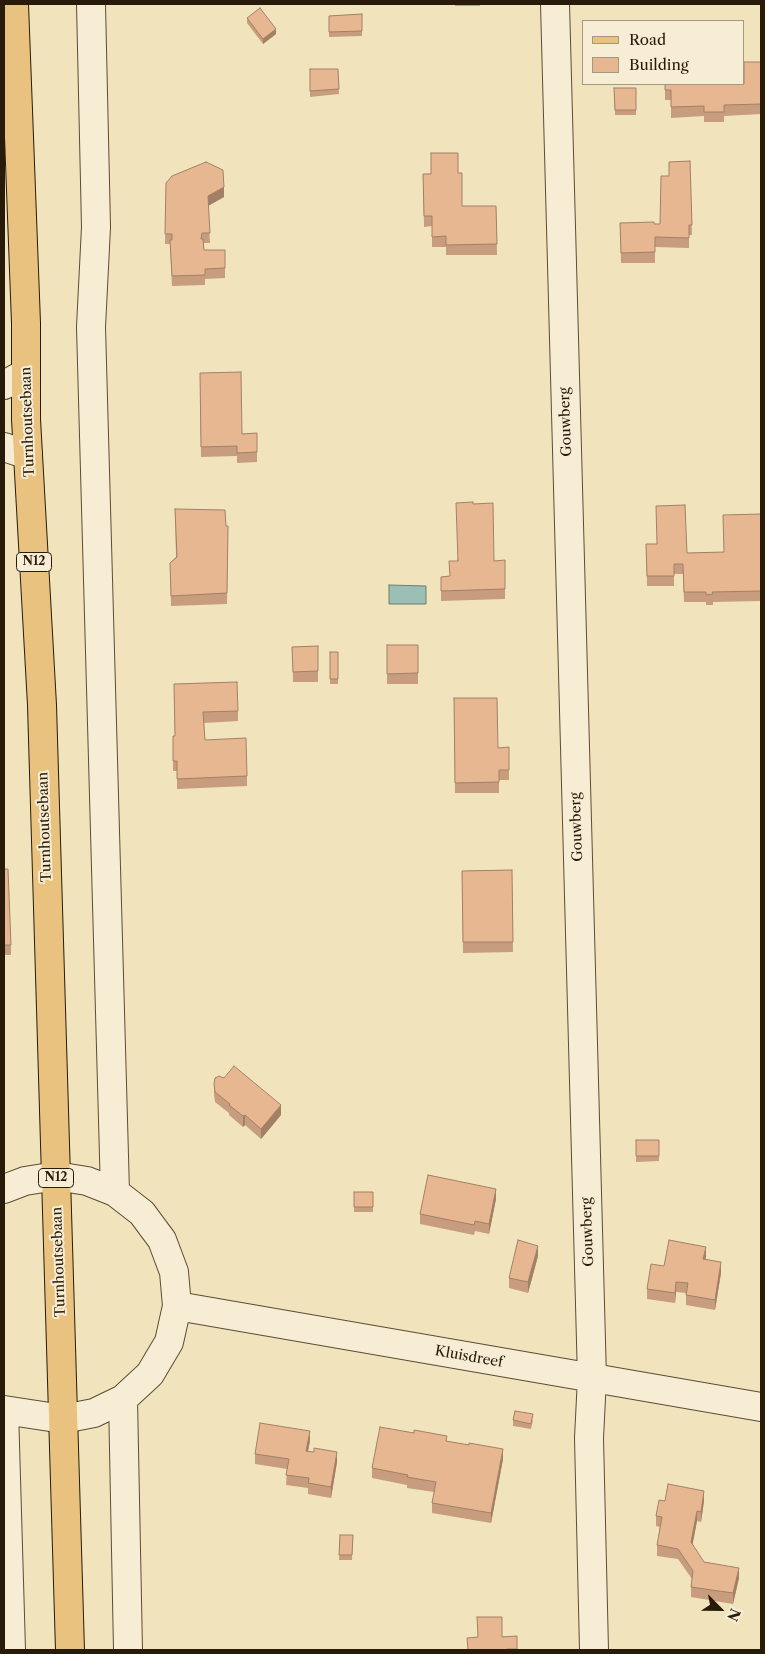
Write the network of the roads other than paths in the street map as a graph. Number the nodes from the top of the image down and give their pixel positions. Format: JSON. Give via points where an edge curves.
{"nodes":[{"id":1,"x":14,"y":4,"type":"edge"},
{"id":2,"x":91,"y":4,"type":"edge"},
{"id":3,"x":555,"y":4,"type":"edge"},
{"id":4,"x":15,"y":379,"type":"edge"},
{"id":5,"x":16,"y":451,"type":"edge"},
{"id":6,"x":56,"y":1176,"type":"junction"},
{"id":7,"x":4,"y":1189,"type":"edge"},
{"id":8,"x":115,"y":1192,"type":"junction"},
{"id":9,"x":177,"y":1306,"type":"junction"},
{"id":10,"x":592,"y":1378,"type":"junction"},
{"id":11,"x":123,"y":1399,"type":"junction"},
{"id":12,"x":761,"y":1407,"type":"edge"},
{"id":13,"x":4,"y":1410,"type":"edge"},
{"id":14,"x":63,"y":1419,"type":"junction"},
{"id":15,"x":11,"y":1650,"type":"edge"},
{"id":16,"x":70,"y":1650,"type":"edge"},
{"id":17,"x":128,"y":1650,"type":"edge"},
{"id":18,"x":594,"y":1650,"type":"edge"}],
"edges":[{"from":1,"to":4,"type":"main road","name":"Turnhoutsebaan","number":"N12","via":[[26,323]]},
{"from":2,"to":8,"type":"street","via":[[96,227],[91,327]]},
{"from":3,"to":10,"type":"street","name":"Gouwberg"},
{"from":4,"to":5,"type":"main road","name":"Turnhoutsebaan","number":"N12"},
{"from":5,"to":6,"type":"main road","name":"Turnhoutsebaan","number":"N12","via":[[42,706]]},
{"from":6,"to":7,"type":"street","via":[[25,1180]]},
{"from":6,"to":8,"type":"street","via":[[87,1181]]},
{"from":6,"to":14,"type":"main road","name":"Turnhoutsebaan","number":"N12"},
{"from":8,"to":9,"type":"street","via":[[142,1213],[162,1240],[174,1272]]},
{"from":9,"to":10,"type":"street","name":"Kluisdreef"},
{"from":9,"to":11,"type":"street","via":[[169,1342],[150,1374]]},
{"from":10,"to":12,"type":"street","name":"Kluisdreef"},
{"from":10,"to":18,"type":"street","name":"Gouwberg","via":[[589,1438]]},
{"from":11,"to":14,"type":"street","via":[[94,1413]]},
{"from":11,"to":17,"type":"street"},
{"from":13,"to":14,"type":"street"},
{"from":13,"to":15,"type":"street"},
{"from":14,"to":16,"type":"main road","name":"Turnhoutsebaan","number":"N12"}]}
